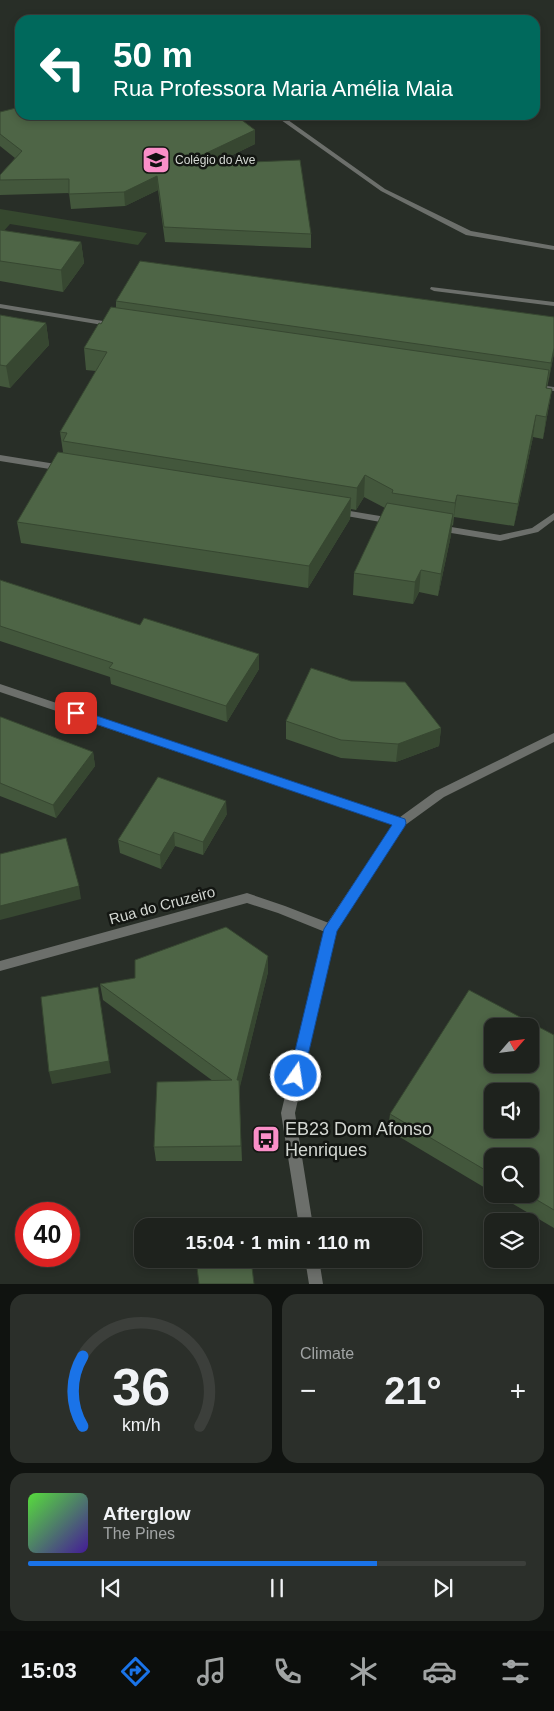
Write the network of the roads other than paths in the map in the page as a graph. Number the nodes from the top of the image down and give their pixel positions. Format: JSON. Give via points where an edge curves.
{"nodes":[{"id":1,"x":284,"y":120,"type":"edge"},
{"id":2,"x":554,"y":248,"type":"edge"},
{"id":3,"x":434,"y":289,"type":"dead end"},
{"id":4,"x":554,"y":304,"type":"edge"},
{"id":5,"x":0,"y":306,"type":"edge"},
{"id":6,"x":120,"y":326,"type":"edge"},
{"id":7,"x":527,"y":385,"type":"edge"},
{"id":8,"x":554,"y":389,"type":"edge"},
{"id":9,"x":0,"y":458,"type":"edge"},
{"id":10,"x":69,"y":469,"type":"edge"},
{"id":11,"x":324,"y":510,"type":"edge"},
{"id":12,"x":554,"y":516,"type":"edge"},
{"id":13,"x":402,"y":522,"type":"edge"},
{"id":14,"x":432,"y":527,"type":"edge"},
{"id":15,"x":0,"y":688,"type":"edge"},
{"id":16,"x":554,"y":738,"type":"edge"},
{"id":17,"x":400,"y":823,"type":"junction"},
{"id":18,"x":330,"y":929,"type":"junction"},
{"id":19,"x":0,"y":966,"type":"edge"},
{"id":20,"x":305,"y":1218,"type":"edge"},
{"id":21,"x":313,"y":1268,"type":"edge"},
{"id":22,"x":316,"y":1284,"type":"edge"}],
"edges":[{"from":1,"to":2,"type":"street","via":[[383,190],[469,233]]},
{"from":3,"to":4,"type":"street"},
{"from":5,"to":6,"type":"street"},
{"from":7,"to":8,"type":"street"},
{"from":9,"to":10,"type":"street"},
{"from":11,"to":13,"type":"street"},
{"from":12,"to":14,"type":"street","via":[[535,530],[500,538]]},
{"from":15,"to":17,"type":"street"},
{"from":16,"to":17,"type":"street","via":[[440,794]]},
{"from":17,"to":18,"type":"street"},
{"from":18,"to":19,"type":"street","name":"Rua do Cruzeiro","via":[[247,898]]},
{"from":18,"to":20,"type":"street","via":[[288,1113]]},
{"from":21,"to":22,"type":"street"}]}
